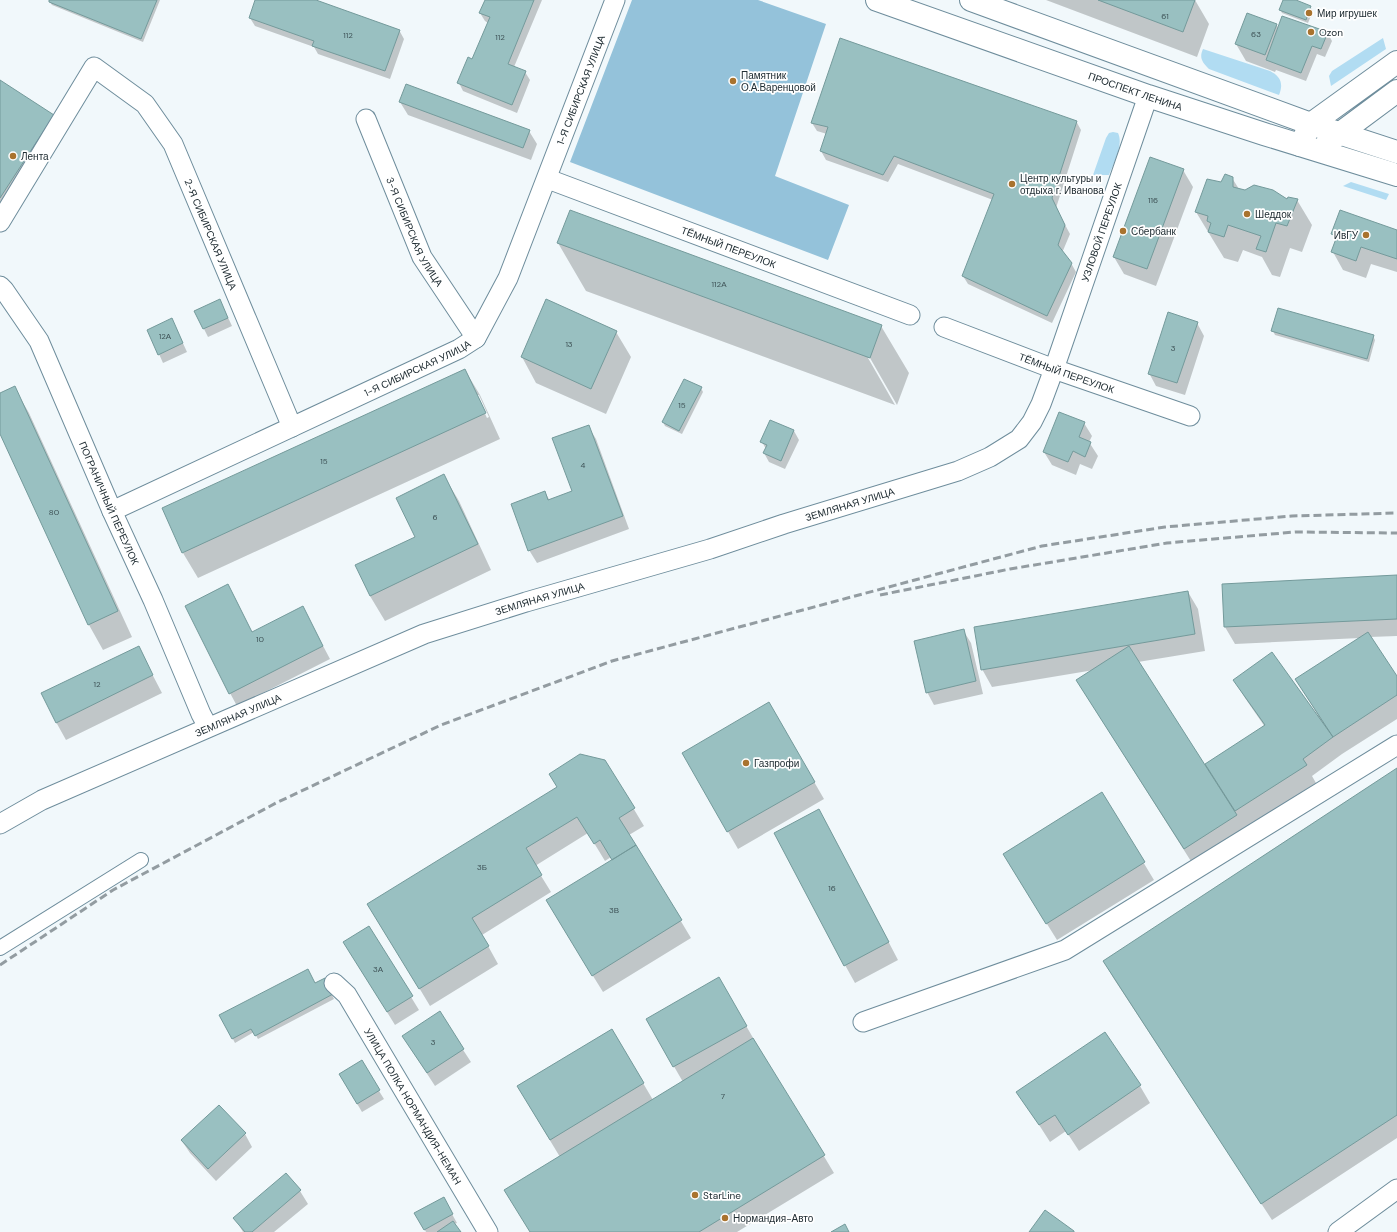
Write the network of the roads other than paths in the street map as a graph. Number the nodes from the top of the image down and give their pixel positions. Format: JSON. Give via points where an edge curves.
{"nodes":[{"id":1,"x":615,"y":0,"type":"edge"},
{"id":2,"x":877,"y":0,"type":"edge"},
{"id":3,"x":971,"y":0,"type":"edge"},
{"id":4,"x":1397,"y":62,"type":"edge"},
{"id":5,"x":1397,"y":91,"type":"edge"},
{"id":6,"x":1148,"y":96,"type":"junction"},
{"id":7,"x":366,"y":119,"type":"dead end"},
{"id":8,"x":1311,"y":124,"type":"junction"},
{"id":9,"x":1340,"y":133,"type":"junction"},
{"id":10,"x":1308,"y":148,"type":"junction"},
{"id":11,"x":1397,"y":152,"type":"edge"},
{"id":12,"x":1397,"y":174,"type":"edge"},
{"id":13,"x":548,"y":179,"type":"junction"},
{"id":14,"x":0,"y":222,"type":"edge"},
{"id":15,"x":0,"y":286,"type":"edge"},
{"id":16,"x":910,"y":315,"type":"dead end"},
{"id":17,"x":944,"y":327,"type":"dead end"},
{"id":18,"x":476,"y":338,"type":"junction"},
{"id":19,"x":1054,"y":369,"type":"junction"},
{"id":20,"x":1190,"y":416,"type":"dead end"},
{"id":21,"x":292,"y":427,"type":"junction"},
{"id":22,"x":112,"y":511,"type":"junction"},
{"id":23,"x":208,"y":727,"type":"junction"},
{"id":24,"x":1397,"y":745,"type":"edge"},
{"id":25,"x":0,"y":824,"type":"edge"},
{"id":26,"x":141,"y":860,"type":"dead end"},
{"id":27,"x":0,"y":948,"type":"edge"},
{"id":28,"x":334,"y":983,"type":"dead end"},
{"id":29,"x":863,"y":1022,"type":"dead end"},
{"id":30,"x":1397,"y":1189,"type":"edge"},
{"id":31,"x":1347,"y":1229,"type":"edge"},
{"id":32,"x":488,"y":1232,"type":"edge"}],
"edges":[{"from":1,"to":13,"type":"street","name":"1-Я СИБИРСКАЯ УЛИЦА"},
{"from":2,"to":6,"type":"main road","name":"ПРОСПЕКТ ЛЕНИНА"},
{"from":3,"to":8,"type":"main road"},
{"from":4,"to":8,"type":"main road"},
{"from":5,"to":9,"type":"main road"},
{"from":6,"to":10,"type":"main road","name":"ПРОСПЕКТ ЛЕНИНА"},
{"from":6,"to":19,"type":"street","name":"УЗЛОВОЙ ПЕРЕУЛОК"},
{"from":7,"to":18,"type":"street","name":"3-Я СИБИРСКАЯ УЛИЦА","via":[[422,257]]},
{"from":8,"to":9,"type":"main road"},
{"from":8,"to":10,"type":"main road"},
{"from":9,"to":10,"type":"main road"},
{"from":9,"to":11,"type":"main road"},
{"from":10,"to":12,"type":"main road","name":"ПРОСПЕКТ ЛЕНИНА"},
{"from":13,"to":16,"type":"street","name":"ТЁМНЫЙ ПЕРЕУЛОК"},
{"from":13,"to":18,"type":"street","name":"1-Я СИБИРСКАЯ УЛИЦА","via":[[508,278]]},
{"from":14,"to":21,"type":"street","name":"2-Я СИБИРСКАЯ УЛИЦА","via":[[94,68],[145,104],[173,144]]},
{"from":15,"to":22,"type":"street","name":"ПОГРАНИЧНЫЙ ПЕРЕУЛОК","via":[[39,341]]},
{"from":17,"to":19,"type":"street","name":"ТЁМНЫЙ ПЕРЕУЛОК"},
{"from":18,"to":21,"type":"street","name":"1-Я СИБИРСКАЯ УЛИЦА","via":[[459,349]]},
{"from":19,"to":20,"type":"street","name":"ТЁМНЫЙ ПЕРЕУЛОК"},
{"from":19,"to":23,"type":"street","name":"ЗЕМЛЯНАЯ УЛИЦА","via":[[1032,422],[1019,439],[990,457],[958,471],[710,549],[424,634]]},
{"from":21,"to":22,"type":"street","name":"1-Я СИБИРСКАЯ УЛИЦА"},
{"from":22,"to":23,"type":"street","name":"ПОГРАНИЧНЫЙ ПЕРЕУЛОК"},
{"from":23,"to":25,"type":"street","name":"ЗЕМЛЯНАЯ УЛИЦА","via":[[42,800]]},
{"from":24,"to":29,"type":"street","via":[[1066,950]]},
{"from":26,"to":27,"type":"street"},
{"from":28,"to":32,"type":"street","name":"УЛИЦА ПОЛКА НОРМАНДИЯ-НЕМАН","via":[[347,995]]},
{"from":30,"to":31,"type":"street"}]}
